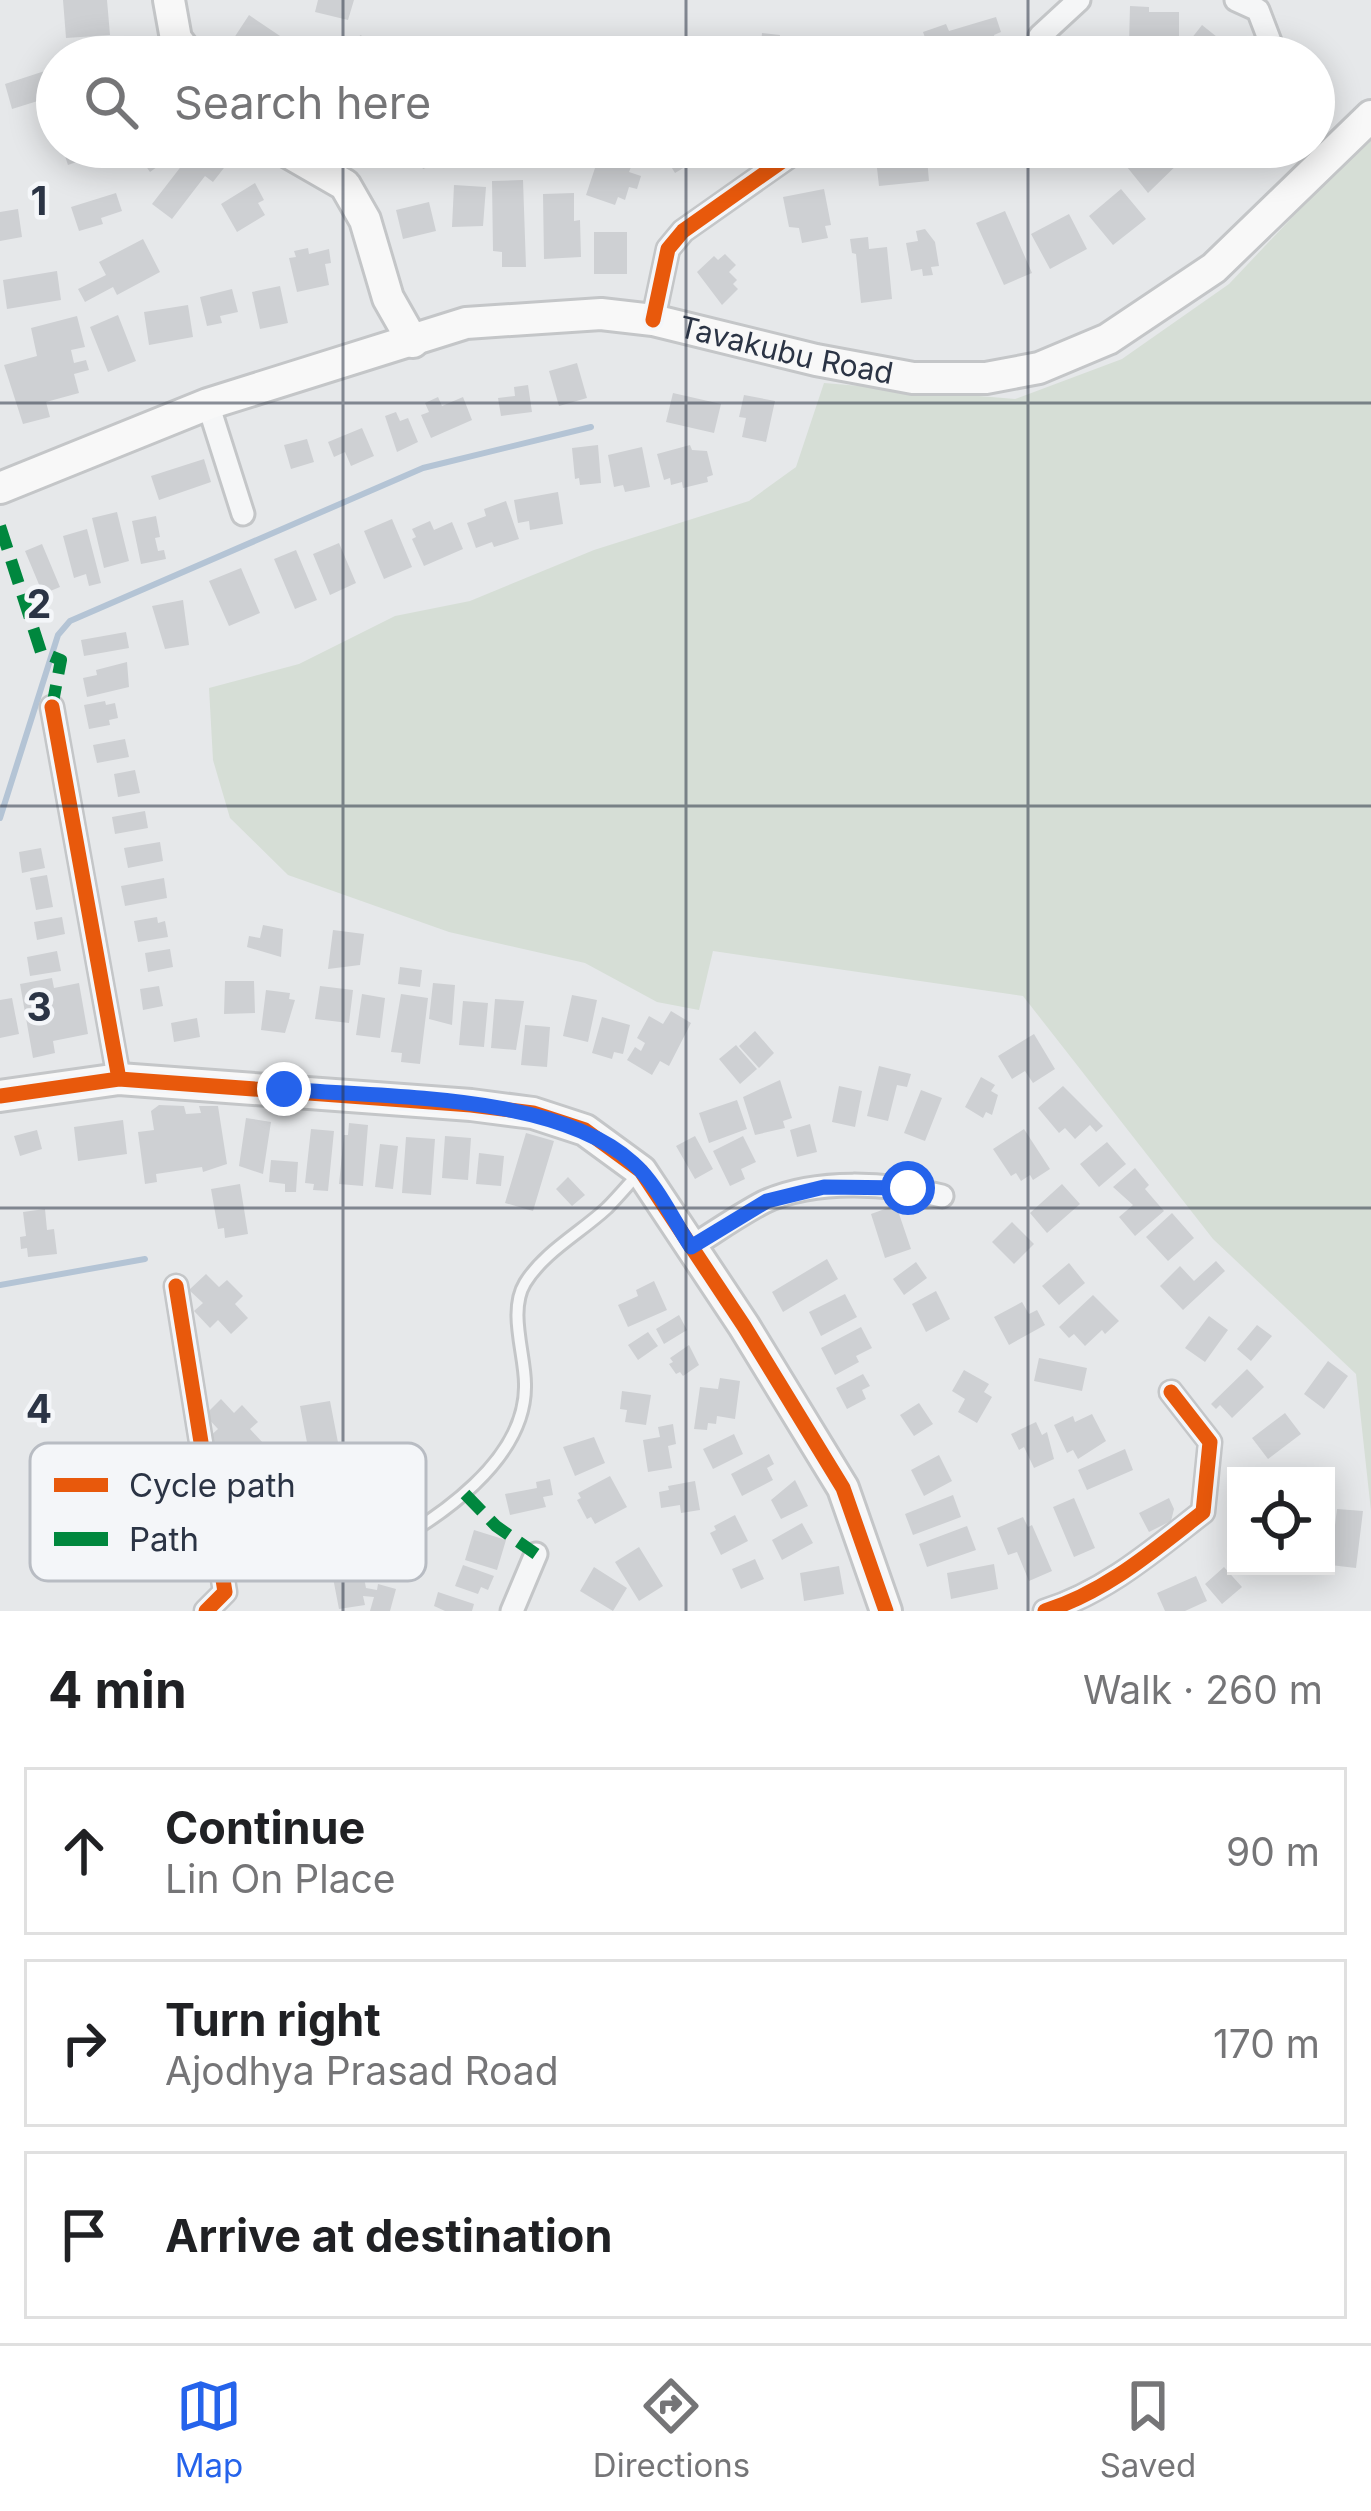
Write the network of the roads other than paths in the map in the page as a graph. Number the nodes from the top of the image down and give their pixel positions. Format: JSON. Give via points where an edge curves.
{"nodes":[{"id":1,"x":170,"y":0,"type":"edge"},
{"id":2,"x":1079,"y":0,"type":"edge"},
{"id":3,"x":1236,"y":0,"type":"edge"},
{"id":4,"x":176,"y":36,"type":"edge"},
{"id":5,"x":1040,"y":36,"type":"dead end"},
{"id":6,"x":1268,"y":36,"type":"edge"},
{"id":7,"x":1371,"y":116,"type":"edge"},
{"id":8,"x":1335,"y":143,"type":"edge"},
{"id":9,"x":315,"y":168,"type":"edge"},
{"id":10,"x":772,"y":168,"type":"edge"},
{"id":11,"x":1306,"y":168,"type":"edge"},
{"id":12,"x":653,"y":320,"type":"junction"},
{"id":13,"x":413,"y":342,"type":"junction"},
{"id":14,"x":208,"y":404,"type":"junction"},
{"id":15,"x":2,"y":480,"type":"edge"},
{"id":16,"x":243,"y":514,"type":"dead end"},
{"id":17,"x":52,"y":707,"type":"dead end"},
{"id":18,"x":119,"y":1079,"type":"junction"},
{"id":19,"x":0,"y":1096,"type":"edge"},
{"id":20,"x":641,"y":1171,"type":"junction"},
{"id":21,"x":942,"y":1196,"type":"dead end"},
{"id":22,"x":691,"y":1247,"type":"junction"},
{"id":23,"x":176,"y":1286,"type":"dead end"},
{"id":24,"x":1171,"y":1392,"type":"dead end"},
{"id":25,"x":201,"y":1443,"type":"edge"},
{"id":26,"x":426,"y":1525,"type":"edge"},
{"id":27,"x":536,"y":1554,"type":"dead end"},
{"id":28,"x":223,"y":1581,"type":"edge"},
{"id":29,"x":1061,"y":1609,"type":"edge"},
{"id":30,"x":206,"y":1611,"type":"edge"},
{"id":31,"x":512,"y":1611,"type":"edge"},
{"id":32,"x":886,"y":1611,"type":"edge"}],
"edges":[{"from":1,"to":4,"type":"main road"},
{"from":2,"to":5,"type":"street"},
{"from":3,"to":6,"type":"street","via":[[1258,10]]},
{"from":7,"to":8,"type":"main road","name":"Tavakubu Road"},
{"from":9,"to":13,"type":"main road","via":[[345,185],[365,220],[388,298]]},
{"from":10,"to":12,"type":"street","via":[[668,250]]},
{"from":11,"to":12,"type":"main road","name":"Tavakubu Road","via":[[1214,268],[1108,339],[1039,368],[913,378]]},
{"from":12,"to":13,"type":"main road","name":"Tavakubu Road","via":[[601,314],[466,322]]},
{"from":13,"to":14,"type":"main road","name":"Tavakubu Road"},
{"from":14,"to":15,"type":"main road","name":"Tavakubu Road"},
{"from":14,"to":16,"type":"street"},
{"from":17,"to":18,"type":"street"},
{"from":18,"to":19,"type":"main road"},
{"from":18,"to":20,"type":"main road","via":[[533,1113],[585,1130]]},
{"from":20,"to":22,"type":"main road"},
{"from":20,"to":26,"type":"lane","via":[[521,1288],[522,1415],[465,1495]]},
{"from":21,"to":22,"type":"street","via":[[824,1187],[767,1201]]},
{"from":22,"to":32,"type":"main road","via":[[843,1488]]},
{"from":23,"to":25,"type":"street"},
{"from":24,"to":29,"type":"street","via":[[1210,1442],[1203,1511],[1124,1573]]},
{"from":27,"to":31,"type":"street"},
{"from":28,"to":30,"type":"street","via":[[225,1592]]}]}
